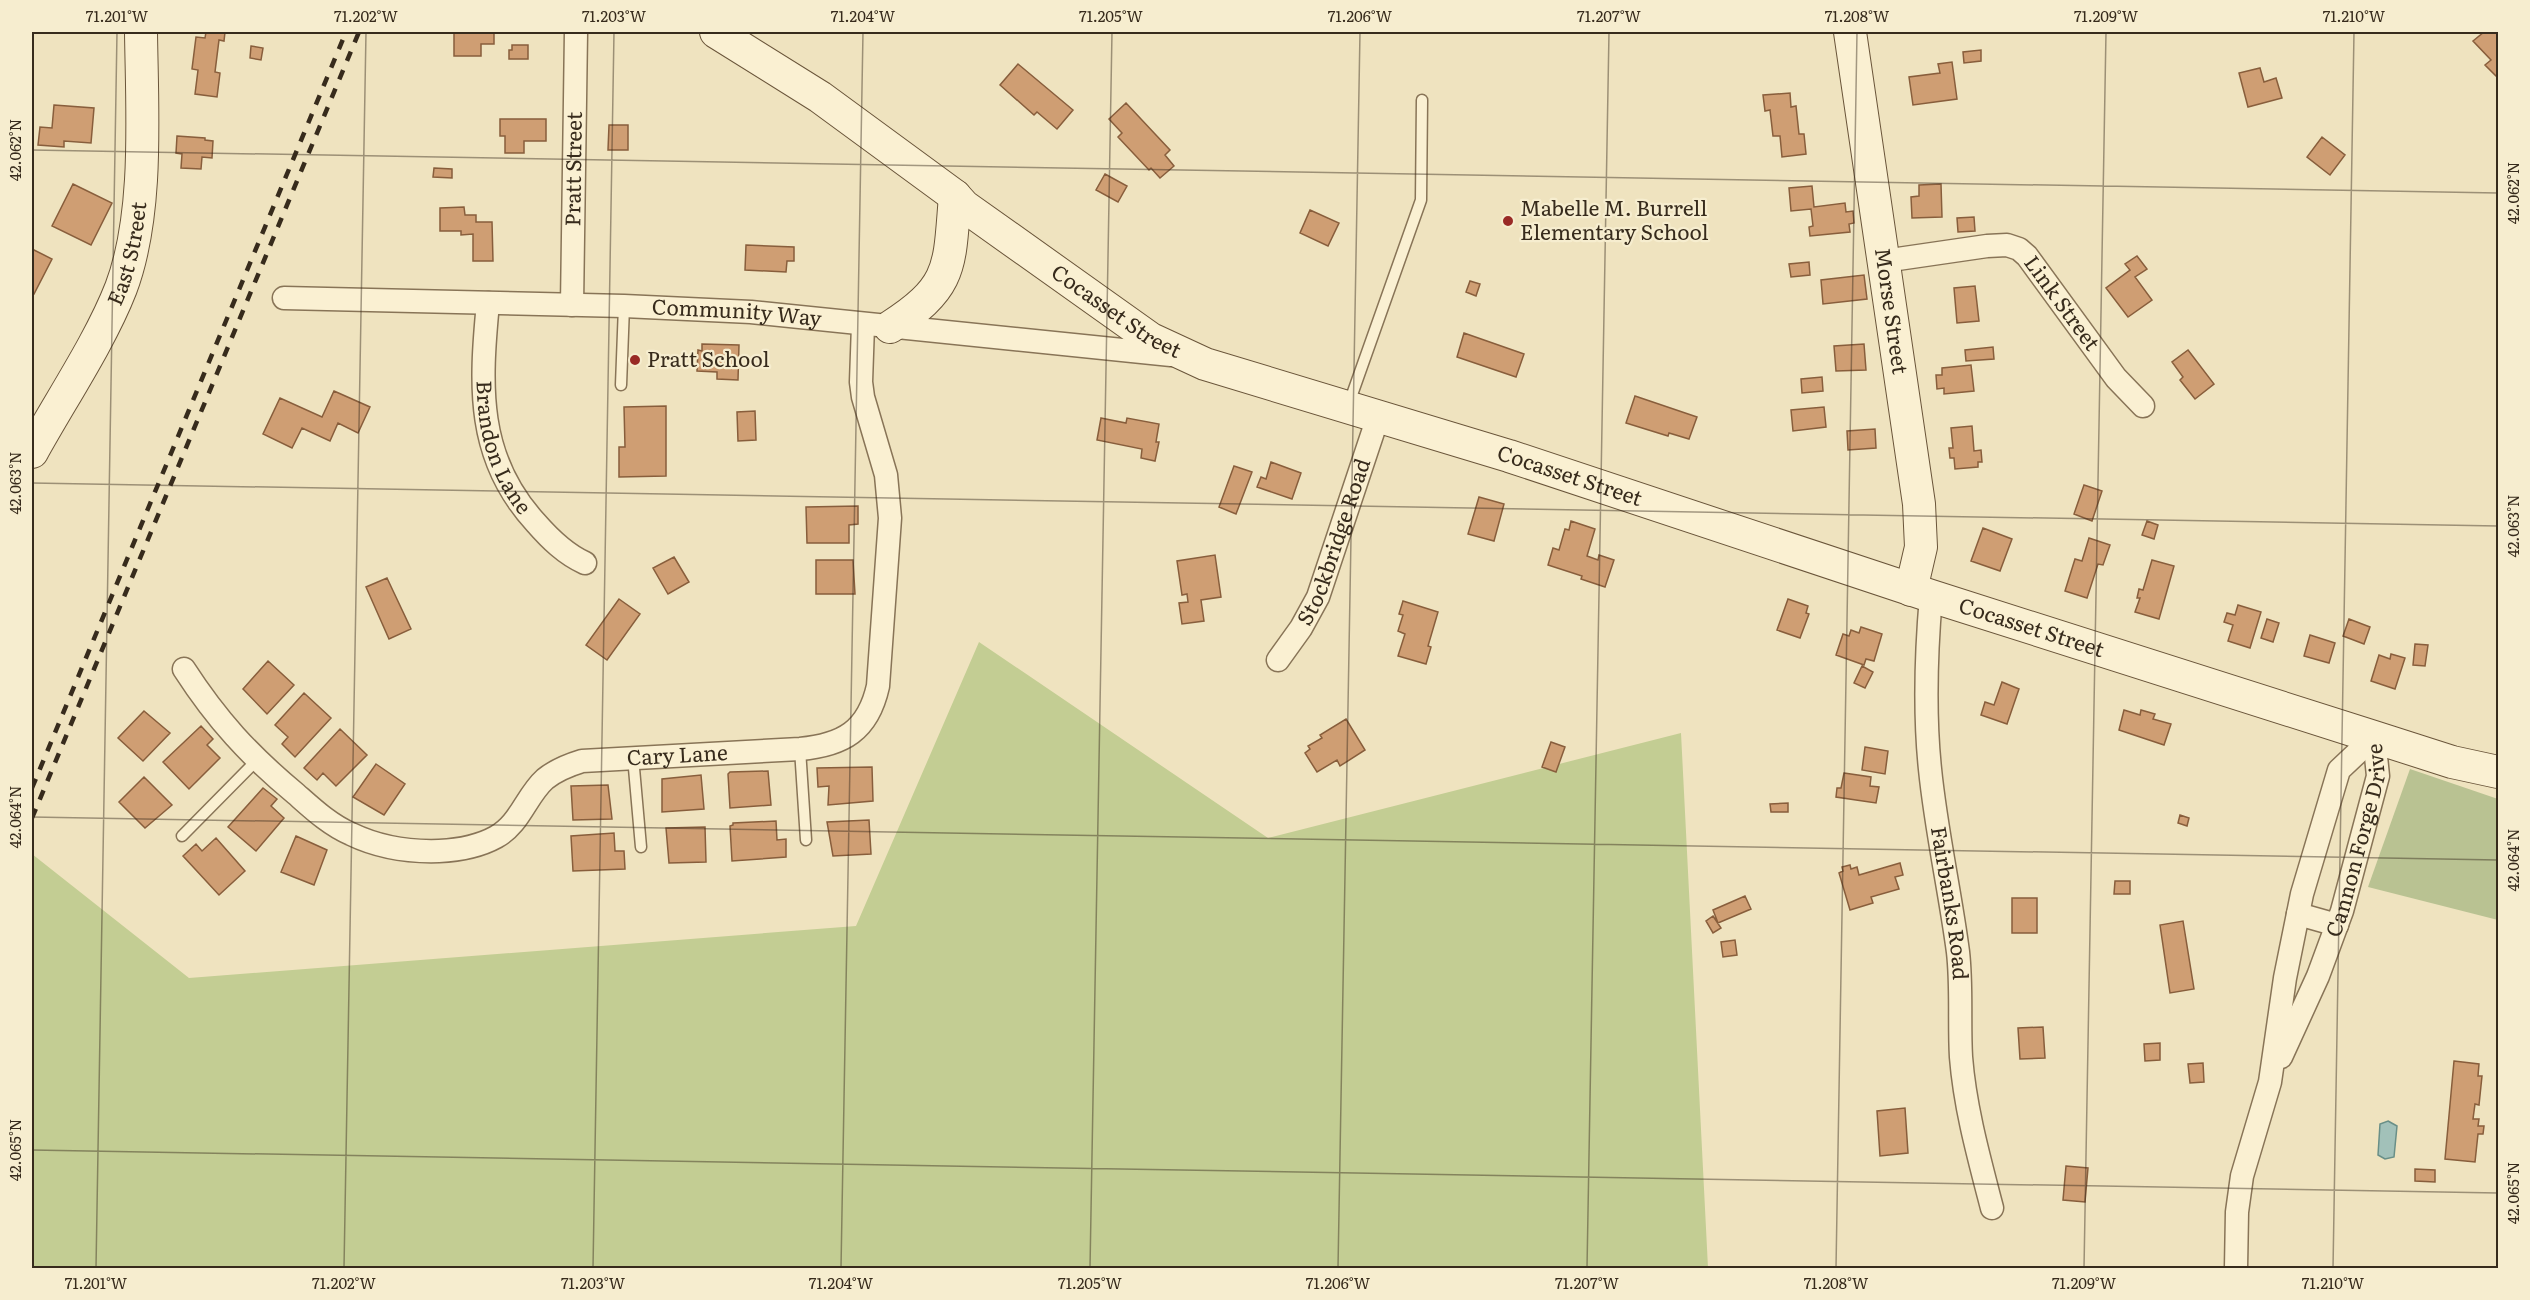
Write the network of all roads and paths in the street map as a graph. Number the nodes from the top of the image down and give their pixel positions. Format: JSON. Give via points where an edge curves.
{"nodes":[{"id":1,"x":141,"y":32,"type":"edge"},
{"id":2,"x":576,"y":32,"type":"edge"},
{"id":3,"x":716,"y":32,"type":"edge"},
{"id":4,"x":1850,"y":32,"type":"edge"},
{"id":5,"x":1422,"y":100,"type":"dead end"},
{"id":6,"x":955,"y":196,"type":"junction"},
{"id":7,"x":1884,"y":261,"type":"junction"},
{"id":8,"x":284,"y":298,"type":"dead end"},
{"id":9,"x":488,"y":303,"type":"junction"},
{"id":10,"x":572,"y":305,"type":"junction"},
{"id":11,"x":624,"y":306,"type":"junction"},
{"id":12,"x":876,"y":326,"type":"junction"},
{"id":13,"x":1188,"y":357,"type":"junction"},
{"id":14,"x":621,"y":385,"type":"dead end"},
{"id":15,"x":2143,"y":406,"type":"dead end"},
{"id":16,"x":1348,"y":408,"type":"junction"},
{"id":17,"x":1378,"y":417,"type":"junction"},
{"id":18,"x":32,"y":452,"type":"edge"},
{"id":19,"x":585,"y":563,"type":"dead end"},
{"id":20,"x":1921,"y":593,"type":"junction"},
{"id":21,"x":1278,"y":660,"type":"dead end"},
{"id":22,"x":184,"y":669,"type":"dead end"},
{"id":23,"x":2374,"y":737,"type":"junction"},
{"id":24,"x":800,"y":749,"type":"junction"},
{"id":25,"x":633,"y":757,"type":"junction"},
{"id":26,"x":257,"y":760,"type":"junction"},
{"id":27,"x":2499,"y":772,"type":"edge"},
{"id":28,"x":182,"y":836,"type":"dead end"},
{"id":29,"x":806,"y":840,"type":"dead end"},
{"id":30,"x":641,"y":847,"type":"dead end"},
{"id":31,"x":2298,"y":914,"type":"junction"},
{"id":32,"x":2337,"y":926,"type":"junction"},
{"id":33,"x":2270,"y":1082,"type":"junction"},
{"id":34,"x":1992,"y":1208,"type":"dead end"},
{"id":35,"x":2236,"y":1269,"type":"edge"}],
"edges":[{"from":1,"to":18,"type":"main road","name":"East Street","via":[[139,197],[129,262],[105,322]]},
{"from":2,"to":10,"type":"street","name":"Pratt Street"},
{"from":3,"to":6,"type":"main road","name":"Cocasset Street","via":[[820,97]]},
{"from":4,"to":7,"type":"main road","name":"Morse Street"},
{"from":5,"to":16,"type":"lane","via":[[1420,200]]},
{"from":6,"to":12,"type":"main road","via":[[951,252],[938,286],[923,304]]},
{"from":6,"to":13,"type":"main road","name":"Cocasset Street","via":[[1151,339]]},
{"from":7,"to":15,"type":"street","name":"Link Street","via":[[1987,246],[2019,249],[2116,378]]},
{"from":7,"to":20,"type":"main road","name":"Morse Street","via":[[1922,529]]},
{"from":8,"to":9,"type":"street","name":"Community Way"},
{"from":9,"to":10,"type":"street","name":"Community Way"},
{"from":9,"to":19,"type":"street","name":"Brandon Lane","via":[[484,379],[486,424],[493,456],[512,494],[532,519],[560,547]]},
{"from":10,"to":11,"type":"street","name":"Community Way"},
{"from":11,"to":12,"type":"street","name":"Community Way","via":[[751,312]]},
{"from":11,"to":14,"type":"lane"},
{"from":12,"to":13,"type":"street","name":"Community Way"},
{"from":12,"to":24,"type":"street","name":"Cary Lane","via":[[861,382],[886,475],[890,518],[878,687],[870,712],[844,739],[832,745]]},
{"from":13,"to":16,"type":"main road","name":"Cocasset Street"},
{"from":16,"to":17,"type":"main road","name":"Cocasset Street"},
{"from":17,"to":20,"type":"main road","name":"Cocasset Street","via":[[1509,456]]},
{"from":17,"to":21,"type":"street","name":"Stockbridge Road","via":[[1318,597]]},
{"from":20,"to":23,"type":"main road","name":"Cocasset Street"},
{"from":20,"to":34,"type":"street","name":"Fairbanks Road","via":[[1930,768],[1959,956],[1963,1075]]},
{"from":22,"to":26,"type":"street","name":"Cary Lane","via":[[221,723]]},
{"from":23,"to":27,"type":"main road","name":"Cocasset Street","via":[[2452,762]]},
{"from":23,"to":31,"type":"street","name":"Cannon Forge Drive","via":[[2339,770]]},
{"from":23,"to":32,"type":"street","name":"Cannon Forge Drive","via":[[2378,776]]},
{"from":24,"to":25,"type":"street","name":"Cary Lane"},
{"from":24,"to":29,"type":"lane"},
{"from":25,"to":26,"type":"street","name":"Cary Lane","via":[[568,765],[545,779],[517,819],[499,836],[476,846],[429,851],[376,844],[335,826]]},
{"from":25,"to":30,"type":"lane"},
{"from":26,"to":28,"type":"lane"},
{"from":31,"to":32,"type":"street"},
{"from":31,"to":33,"type":"street","name":"Cannon Forge Drive"},
{"from":32,"to":33,"type":"street","name":"Cannon Forge Drive"},
{"from":33,"to":35,"type":"street","name":"Cannon Forge Drive","via":[[2242,1176]]}]}
